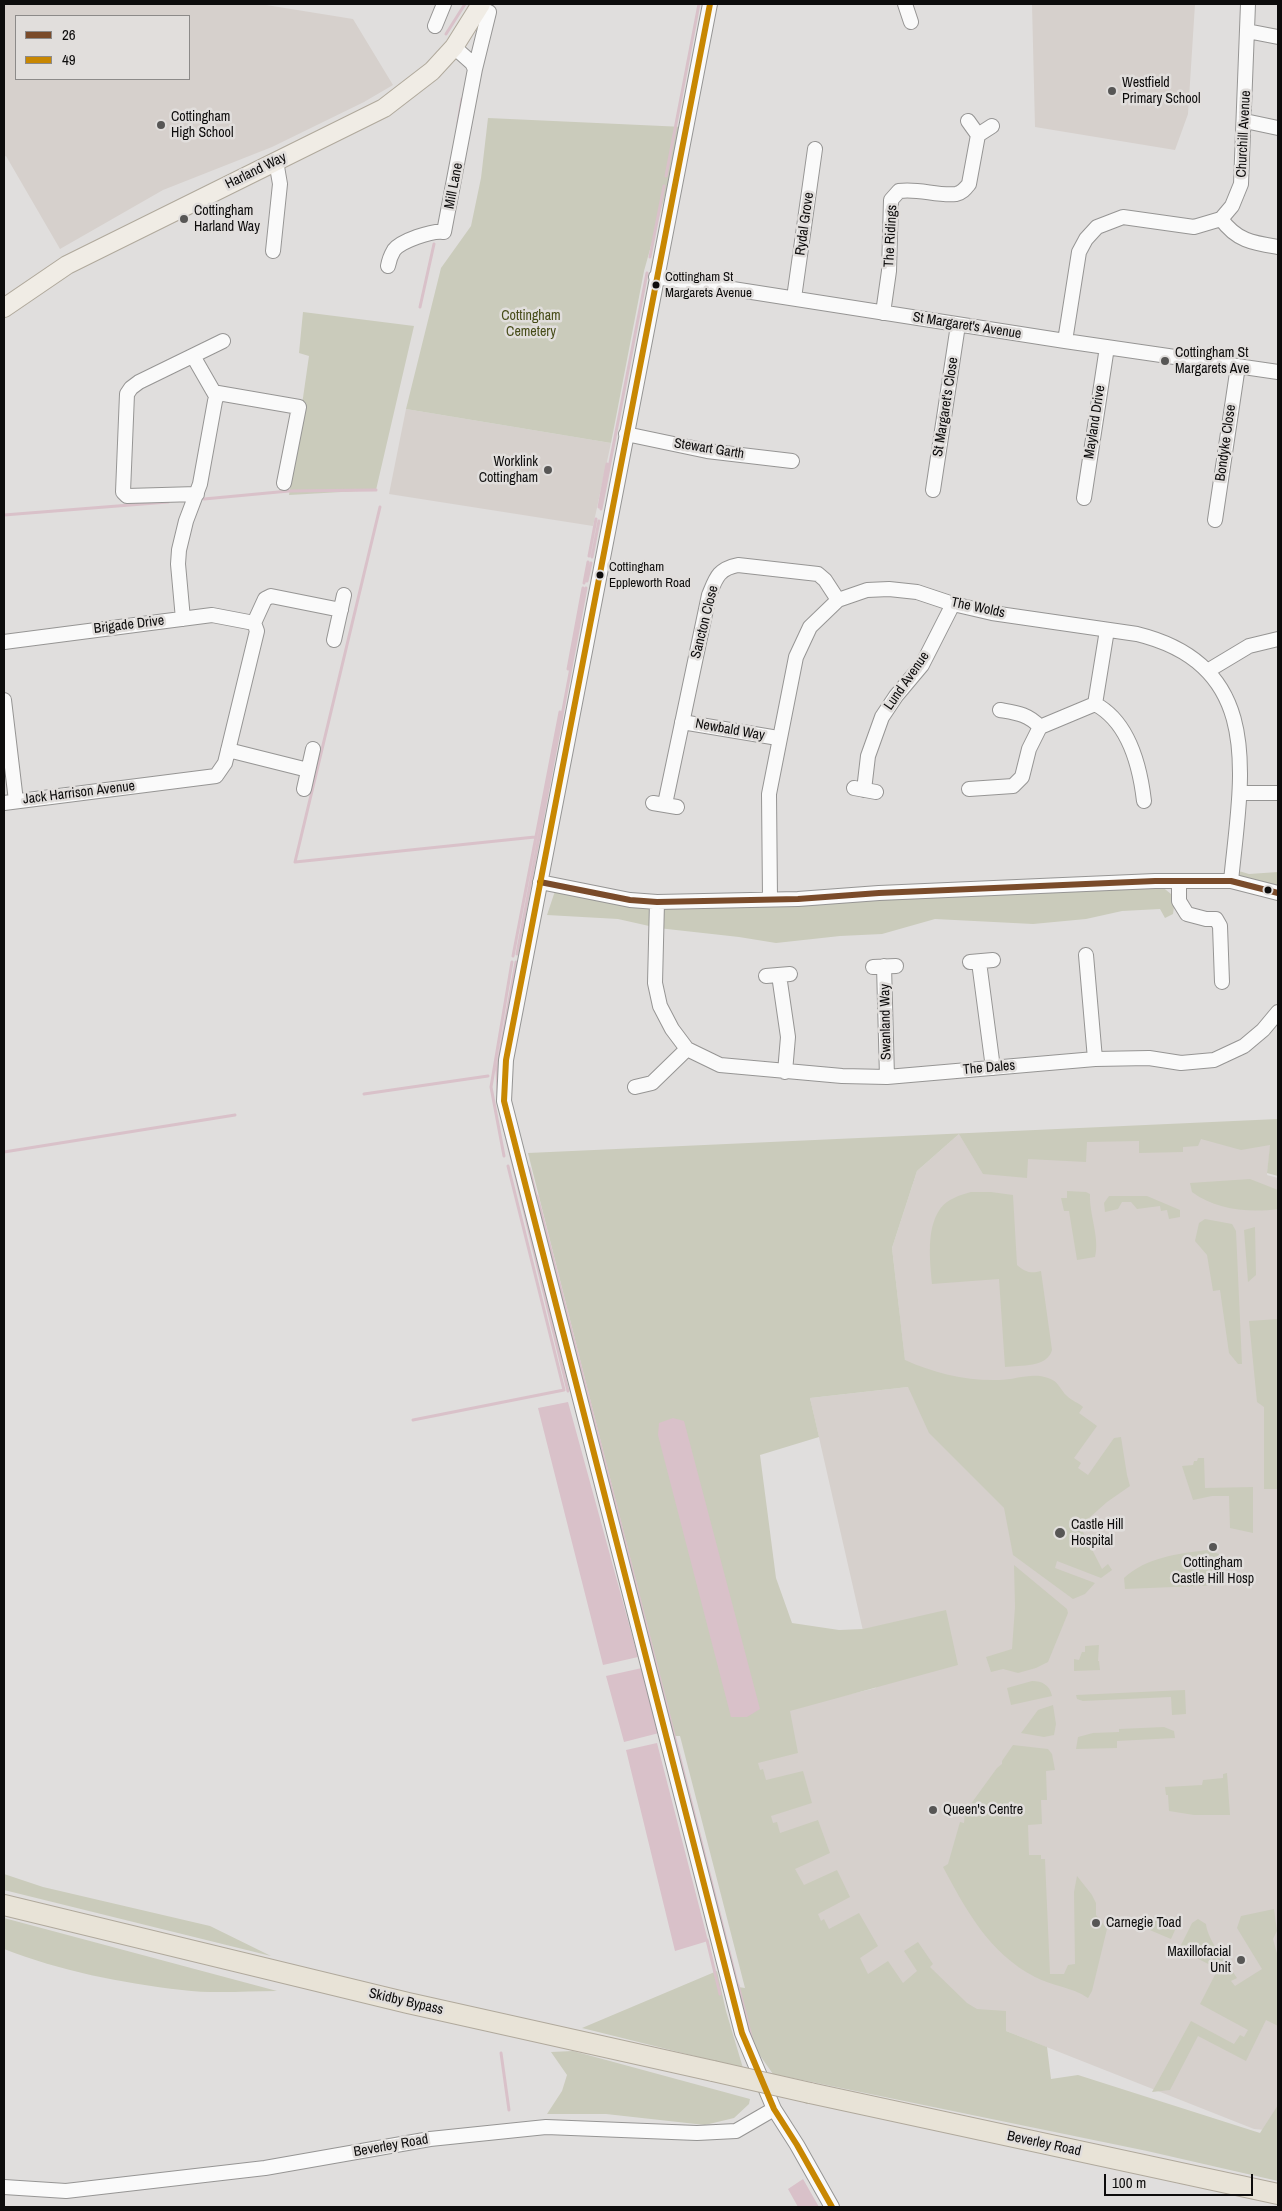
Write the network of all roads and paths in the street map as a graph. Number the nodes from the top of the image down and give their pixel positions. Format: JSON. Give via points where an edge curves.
{"nodes":[{"id":1,"x":444,"y":4,"type":"edge"},
{"id":2,"x":710,"y":4,"type":"edge"},
{"id":3,"x":905,"y":4,"type":"edge"},
{"id":4,"x":1248,"y":4,"type":"edge"},
{"id":5,"x":485,"y":8,"type":"edge"},
{"id":6,"x":911,"y":22,"type":"dead end"},
{"id":7,"x":434,"y":26,"type":"dead end"},
{"id":8,"x":1247,"y":31,"type":"junction"},
{"id":9,"x":1278,"y":37,"type":"edge"},
{"id":10,"x":454,"y":47,"type":"junction"},
{"id":11,"x":475,"y":69,"type":"junction"},
{"id":12,"x":968,"y":121,"type":"dead end"},
{"id":13,"x":1245,"y":121,"type":"junction"},
{"id":14,"x":992,"y":126,"type":"dead end"},
{"id":15,"x":1278,"y":128,"type":"edge"},
{"id":16,"x":978,"y":135,"type":"junction"},
{"id":17,"x":815,"y":149,"type":"dead end"},
{"id":18,"x":276,"y":161,"type":"junction"},
{"id":19,"x":959,"y":192,"type":"junction"},
{"id":20,"x":956,"y":207,"type":"dead end"},
{"id":21,"x":1221,"y":219,"type":"junction"},
{"id":22,"x":1278,"y":247,"type":"edge"},
{"id":23,"x":272,"y":251,"type":"dead end"},
{"id":24,"x":388,"y":266,"type":"dead end"},
{"id":25,"x":656,"y":277,"type":"junction"},
{"id":26,"x":794,"y":298,"type":"junction"},
{"id":27,"x":4,"y":308,"type":"edge"},
{"id":28,"x":883,"y":314,"type":"junction"},
{"id":29,"x":958,"y":325,"type":"junction"},
{"id":30,"x":223,"y":341,"type":"dead end"},
{"id":31,"x":1065,"y":341,"type":"junction"},
{"id":32,"x":1107,"y":347,"type":"junction"},
{"id":33,"x":194,"y":356,"type":"junction"},
{"id":34,"x":1238,"y":366,"type":"junction"},
{"id":35,"x":1278,"y":372,"type":"edge"},
{"id":36,"x":216,"y":396,"type":"junction"},
{"id":37,"x":626,"y":434,"type":"junction"},
{"id":38,"x":795,"y":461,"type":"dead end"},
{"id":39,"x":284,"y":483,"type":"dead end"},
{"id":40,"x":933,"y":490,"type":"dead end"},
{"id":41,"x":198,"y":494,"type":"junction"},
{"id":42,"x":1084,"y":502,"type":"dead end"},
{"id":43,"x":1214,"y":524,"type":"dead end"},
{"id":44,"x":344,"y":594,"type":"dead end"},
{"id":45,"x":838,"y":600,"type":"junction"},
{"id":46,"x":953,"y":604,"type":"junction"},
{"id":47,"x":341,"y":610,"type":"junction"},
{"id":48,"x":183,"y":618,"type":"junction"},
{"id":49,"x":254,"y":623,"type":"junction"},
{"id":50,"x":1107,"y":630,"type":"junction"},
{"id":51,"x":1278,"y":639,"type":"edge"},
{"id":52,"x":334,"y":640,"type":"dead end"},
{"id":53,"x":4,"y":642,"type":"edge"},
{"id":54,"x":1209,"y":670,"type":"junction"},
{"id":55,"x":4,"y":700,"type":"edge"},
{"id":56,"x":1095,"y":704,"type":"junction"},
{"id":57,"x":1000,"y":710,"type":"dead end"},
{"id":58,"x":4,"y":718,"type":"edge"},
{"id":59,"x":682,"y":722,"type":"junction"},
{"id":60,"x":1040,"y":727,"type":"junction"},
{"id":61,"x":778,"y":738,"type":"junction"},
{"id":62,"x":313,"y":749,"type":"dead end"},
{"id":63,"x":228,"y":750,"type":"junction"},
{"id":64,"x":308,"y":770,"type":"junction"},
{"id":65,"x":304,"y":789,"type":"dead end"},
{"id":66,"x":864,"y":790,"type":"dead end"},
{"id":67,"x":976,"y":791,"type":"dead end"},
{"id":68,"x":1240,"y":793,"type":"junction"},
{"id":69,"x":1278,"y":793,"type":"edge"},
{"id":70,"x":10,"y":802,"type":"edge"},
{"id":71,"x":1142,"y":802,"type":"dead end"},
{"id":72,"x":665,"y":805,"type":"dead end"},
{"id":73,"x":1179,"y":881,"type":"junction"},
{"id":74,"x":1231,"y":881,"type":"junction"},
{"id":75,"x":540,"y":882,"type":"junction"},
{"id":76,"x":1278,"y":893,"type":"edge"},
{"id":77,"x":770,"y":898,"type":"junction"},
{"id":78,"x":657,"y":902,"type":"junction"},
{"id":79,"x":1087,"y":954,"type":"dead end"},
{"id":80,"x":980,"y":961,"type":"dead end"},
{"id":81,"x":884,"y":966,"type":"dead end"},
{"id":82,"x":778,"y":975,"type":"dead end"},
{"id":83,"x":1222,"y":982,"type":"dead end"},
{"id":84,"x":1278,"y":1012,"type":"edge"},
{"id":85,"x":687,"y":1049,"type":"junction"},
{"id":86,"x":1095,"y":1059,"type":"junction"},
{"id":87,"x":993,"y":1068,"type":"junction"},
{"id":88,"x":785,"y":1072,"type":"junction"},
{"id":89,"x":887,"y":1077,"type":"junction"},
{"id":90,"x":635,"y":1086,"type":"dead end"},
{"id":91,"x":4,"y":1905,"type":"edge"},
{"id":92,"x":810,"y":2093,"type":"joint"},
{"id":93,"x":774,"y":2109,"type":"junction"},
{"id":94,"x":4,"y":2186,"type":"edge"},
{"id":95,"x":1278,"y":2194,"type":"edge"},
{"id":96,"x":832,"y":2207,"type":"edge"}],
"edges":[{"from":1,"to":7,"type":"street"},
{"from":2,"to":25,"type":"street"},
{"from":3,"to":6,"type":"street"},
{"from":4,"to":8,"type":"street","name":"Churchill Avenue"},
{"from":5,"to":10,"type":"main road","name":"Harland Way"},
{"from":5,"to":11,"type":"street","name":"Mill Lane"},
{"from":8,"to":9,"type":"street"},
{"from":8,"to":13,"type":"street","name":"Churchill Avenue"},
{"from":10,"to":11,"type":"street","via":[[472,62]]},
{"from":10,"to":18,"type":"main road","name":"Harland Way","via":[[432,71],[384,108]]},
{"from":11,"to":24,"type":"street","name":"Mill Lane","via":[[444,232],[430,232],[398,246]]},
{"from":12,"to":16,"type":"street"},
{"from":13,"to":15,"type":"street"},
{"from":13,"to":21,"type":"street","name":"Churchill Avenue","via":[[1241,184],[1232,206]]},
{"from":14,"to":16,"type":"street"},
{"from":16,"to":19,"type":"street","via":[[969,184]]},
{"from":17,"to":26,"type":"street","name":"Rydal Grove"},
{"from":18,"to":23,"type":"street","via":[[280,184]]},
{"from":18,"to":27,"type":"main road","name":"Harland Way","via":[[67,265]]},
{"from":19,"to":20,"type":"street"},
{"from":19,"to":28,"type":"street","name":"The Ridings","via":[[910,189],[899,191],[891,200],[889,271]]},
{"from":21,"to":22,"type":"street","via":[[1230,231],[1250,243]]},
{"from":21,"to":31,"type":"street","via":[[1194,227],[1123,217],[1097,227],[1079,252]]},
{"from":25,"to":26,"type":"street","name":"St Margaret's Avenue"},
{"from":25,"to":37,"type":"street"},
{"from":26,"to":28,"type":"street","name":"St Margaret's Avenue"},
{"from":28,"to":29,"type":"street","name":"St Margaret's Avenue"},
{"from":29,"to":31,"type":"street","name":"St Margaret's Avenue"},
{"from":29,"to":40,"type":"street","name":"St Margaret's Close"},
{"from":30,"to":33,"type":"street"},
{"from":31,"to":32,"type":"street","name":"St Margaret's Avenue"},
{"from":32,"to":34,"type":"street","name":"St Margaret's Avenue"},
{"from":32,"to":42,"type":"street","name":"Mayland Drive"},
{"from":33,"to":36,"type":"street"},
{"from":33,"to":41,"type":"street","via":[[139,382],[127,394],[122,488],[127,496]]},
{"from":34,"to":35,"type":"street","name":"St Margaret's Avenue"},
{"from":34,"to":43,"type":"street","name":"Bondyke Close"},
{"from":36,"to":39,"type":"street","via":[[220,392],[299,407]]},
{"from":36,"to":41,"type":"street"},
{"from":37,"to":38,"type":"street","name":"Stewart Garth","via":[[707,451]]},
{"from":37,"to":75,"type":"street"},
{"from":41,"to":48,"type":"street","via":[[179,550]]},
{"from":44,"to":47,"type":"street"},
{"from":45,"to":46,"type":"street","name":"The Wolds","via":[[867,590],[889,589],[917,592]]},
{"from":45,"to":59,"type":"street","name":"Sancton Close","via":[[818,574],[738,565],[726,568],[717,577],[710,596]]},
{"from":45,"to":61,"type":"street","name":"The Wolds","via":[[810,627],[796,657]]},
{"from":46,"to":50,"type":"street","name":"The Wolds"},
{"from":46,"to":66,"type":"street","name":"Lund Avenue","via":[[922,665],[882,717],[868,756]]},
{"from":47,"to":49,"type":"street","via":[[271,596],[265,599]]},
{"from":47,"to":52,"type":"street"},
{"from":48,"to":49,"type":"street","name":"Brigade Drive","via":[[212,614]]},
{"from":48,"to":53,"type":"street","name":"Brigade Drive"},
{"from":49,"to":63,"type":"street","via":[[257,631]]},
{"from":50,"to":54,"type":"street","name":"The Wolds","via":[[1159,640],[1181,649]]},
{"from":50,"to":56,"type":"street"},
{"from":51,"to":54,"type":"street","via":[[1249,646]]},
{"from":54,"to":68,"type":"street","name":"The Wolds","via":[[1232,711],[1240,757]]},
{"from":55,"to":58,"type":"street","name":"Jack Harrison Avenue"},
{"from":56,"to":60,"type":"street"},
{"from":56,"to":71,"type":"street","via":[[1115,721],[1134,749],[1141,778]]},
{"from":57,"to":60,"type":"street","via":[[1024,714]]},
{"from":58,"to":70,"type":"street","name":"Jack Harrison Avenue"},
{"from":59,"to":61,"type":"street","name":"Newbald Way"},
{"from":59,"to":72,"type":"street","name":"Sancton Close"},
{"from":60,"to":67,"type":"street","via":[[1029,749],[1022,777],[1013,786]]},
{"from":61,"to":77,"type":"street","name":"The Wolds","via":[[769,794]]},
{"from":62,"to":64,"type":"street"},
{"from":63,"to":64,"type":"street"},
{"from":63,"to":70,"type":"street","name":"Jack Harrison Avenue","via":[[225,764],[216,776]]},
{"from":64,"to":65,"type":"street"},
{"from":68,"to":69,"type":"street"},
{"from":68,"to":74,"type":"street","name":"The Wolds"},
{"from":73,"to":74,"type":"street"},
{"from":73,"to":77,"type":"street"},
{"from":73,"to":83,"type":"street","via":[[1179,901],[1187,914],[1216,919],[1220,926]]},
{"from":74,"to":76,"type":"street"},
{"from":75,"to":78,"type":"street","via":[[630,900]]},
{"from":75,"to":93,"type":"street","via":[[506,1060],[504,1101],[742,2033]]},
{"from":77,"to":78,"type":"street"},
{"from":78,"to":85,"type":"street","name":"The Dales","via":[[655,983],[660,1006]]},
{"from":79,"to":86,"type":"street"},
{"from":80,"to":87,"type":"street"},
{"from":81,"to":89,"type":"street","name":"Swanland Way"},
{"from":82,"to":88,"type":"street","via":[[788,1037]]},
{"from":84,"to":86,"type":"street","name":"The Dales","via":[[1244,1046],[1214,1060],[1181,1063],[1149,1058]]},
{"from":85,"to":88,"type":"street","name":"The Dales","via":[[720,1065]]},
{"from":85,"to":90,"type":"street","via":[[652,1084]]},
{"from":86,"to":87,"type":"street","name":"The Dales"},
{"from":87,"to":89,"type":"street","name":"The Dales"},
{"from":88,"to":89,"type":"street","name":"The Dales"},
{"from":91,"to":92,"type":"highway","name":"Skidby Bypass","bridge":true,"via":[[417,2005]]},
{"from":92,"to":95,"type":"highway","name":"Beverley Road"},
{"from":93,"to":94,"type":"street","name":"Beverley Road","via":[[736,2131],[698,2133],[546,2126],[430,2139],[264,2168],[66,2191]]},
{"from":93,"to":96,"type":"street"}]}
